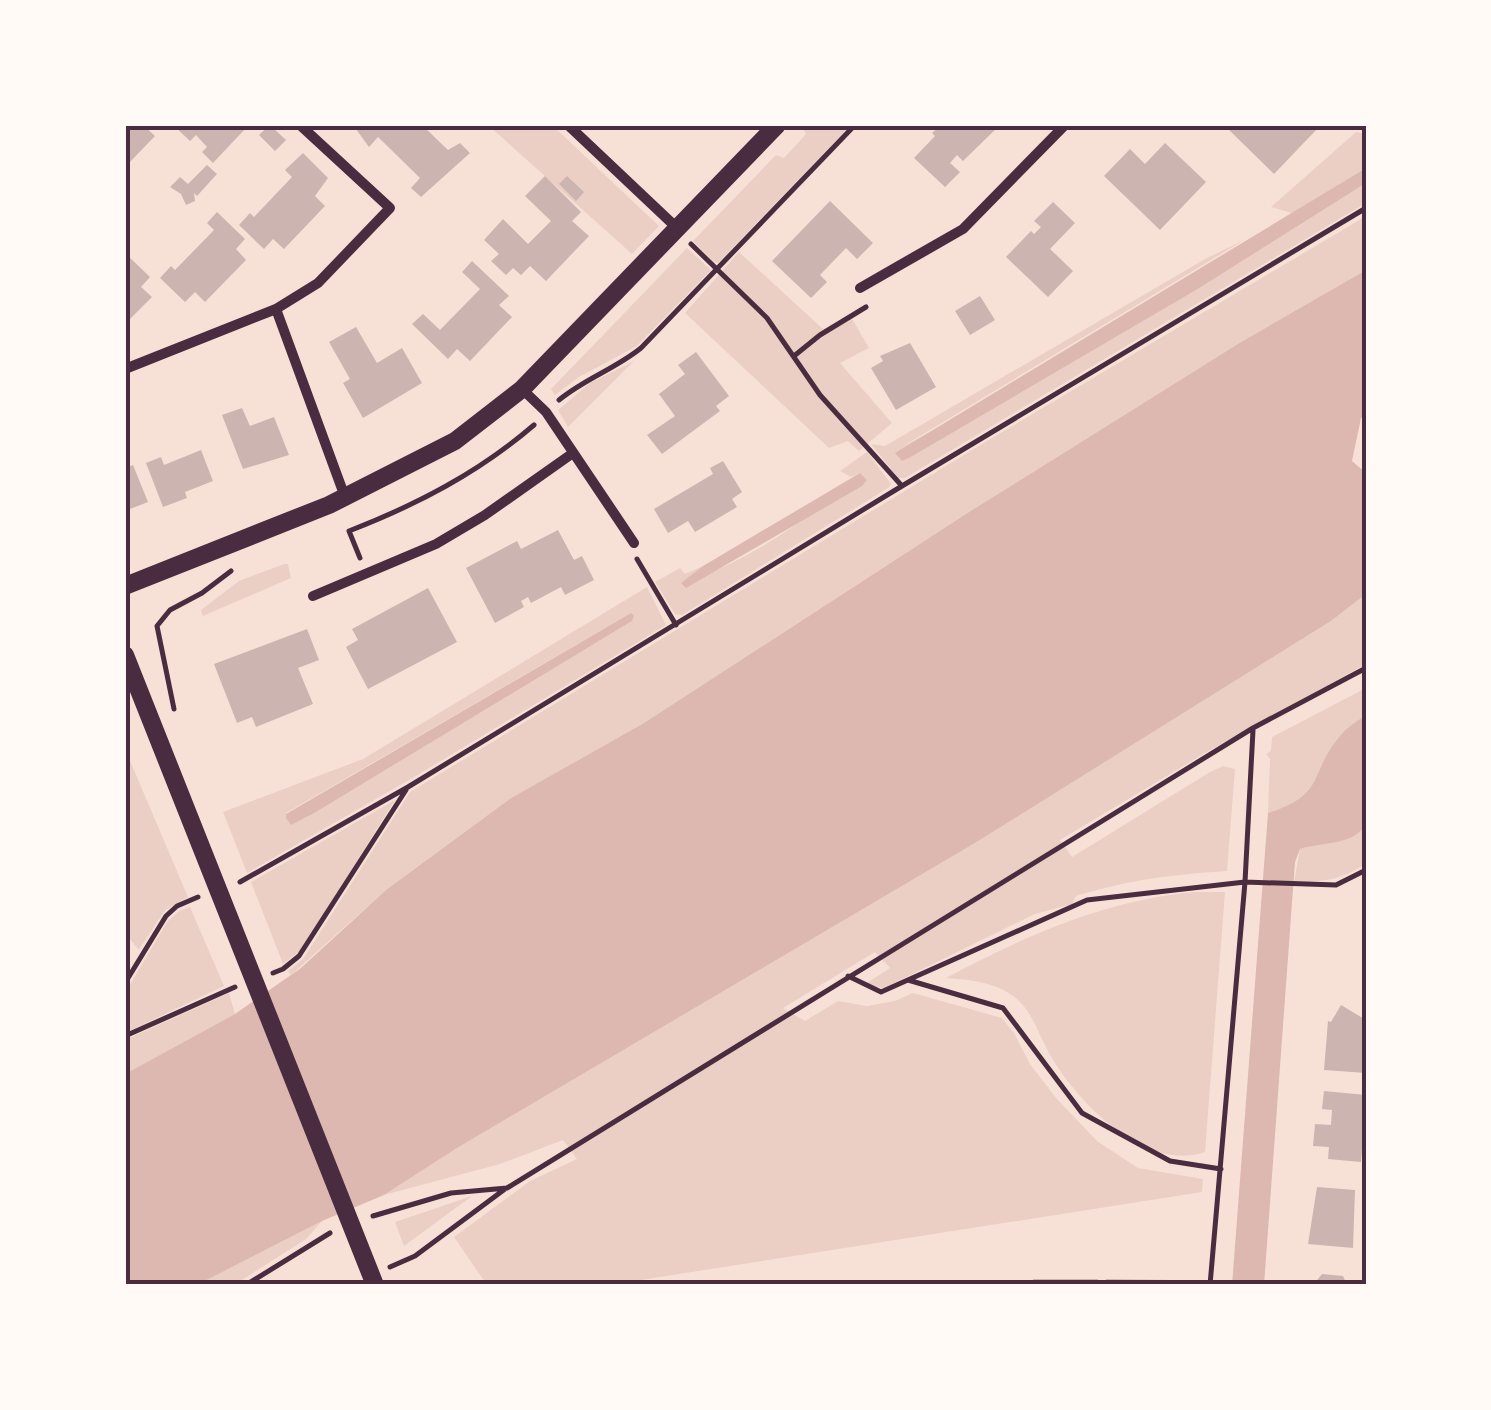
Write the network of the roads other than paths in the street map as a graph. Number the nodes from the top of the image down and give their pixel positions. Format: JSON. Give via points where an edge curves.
{"nodes":[{"id":1,"x":300,"y":125,"type":"edge"},
{"id":2,"x":568,"y":125,"type":"edge"},
{"id":3,"x":777,"y":125,"type":"edge"},
{"id":4,"x":1065,"y":125,"type":"edge"},
{"id":5,"x":677,"y":228,"type":"junction"},
{"id":6,"x":860,"y":288,"type":"road end"},
{"id":7,"x":276,"y":309,"type":"junction"},
{"id":8,"x":125,"y":368,"type":"edge"},
{"id":9,"x":522,"y":389,"type":"junction"},
{"id":10,"x":573,"y":453,"type":"junction"},
{"id":11,"x":345,"y":497,"type":"junction"},
{"id":12,"x":634,"y":543,"type":"road end"},
{"id":13,"x":125,"y":586,"type":"edge"},
{"id":14,"x":312,"y":596,"type":"dead end"},
{"id":15,"x":125,"y":655,"type":"edge"},
{"id":16,"x":375,"y":1285,"type":"edge"}],
"edges":[{"from":1,"to":7,"type":"street","via":[[390,208],[318,282]]},
{"from":2,"to":5,"type":"street"},
{"from":3,"to":5,"type":"street"},
{"from":4,"to":6,"type":"street","via":[[964,229]]},
{"from":5,"to":9,"type":"street"},
{"from":7,"to":8,"type":"street"},
{"from":7,"to":11,"type":"street"},
{"from":9,"to":10,"type":"street"},
{"from":9,"to":11,"type":"street","via":[[455,441]]},
{"from":10,"to":12,"type":"street"},
{"from":10,"to":14,"type":"street","via":[[452,534]]},
{"from":11,"to":13,"type":"street"},
{"from":15,"to":16,"type":"street"}]}
